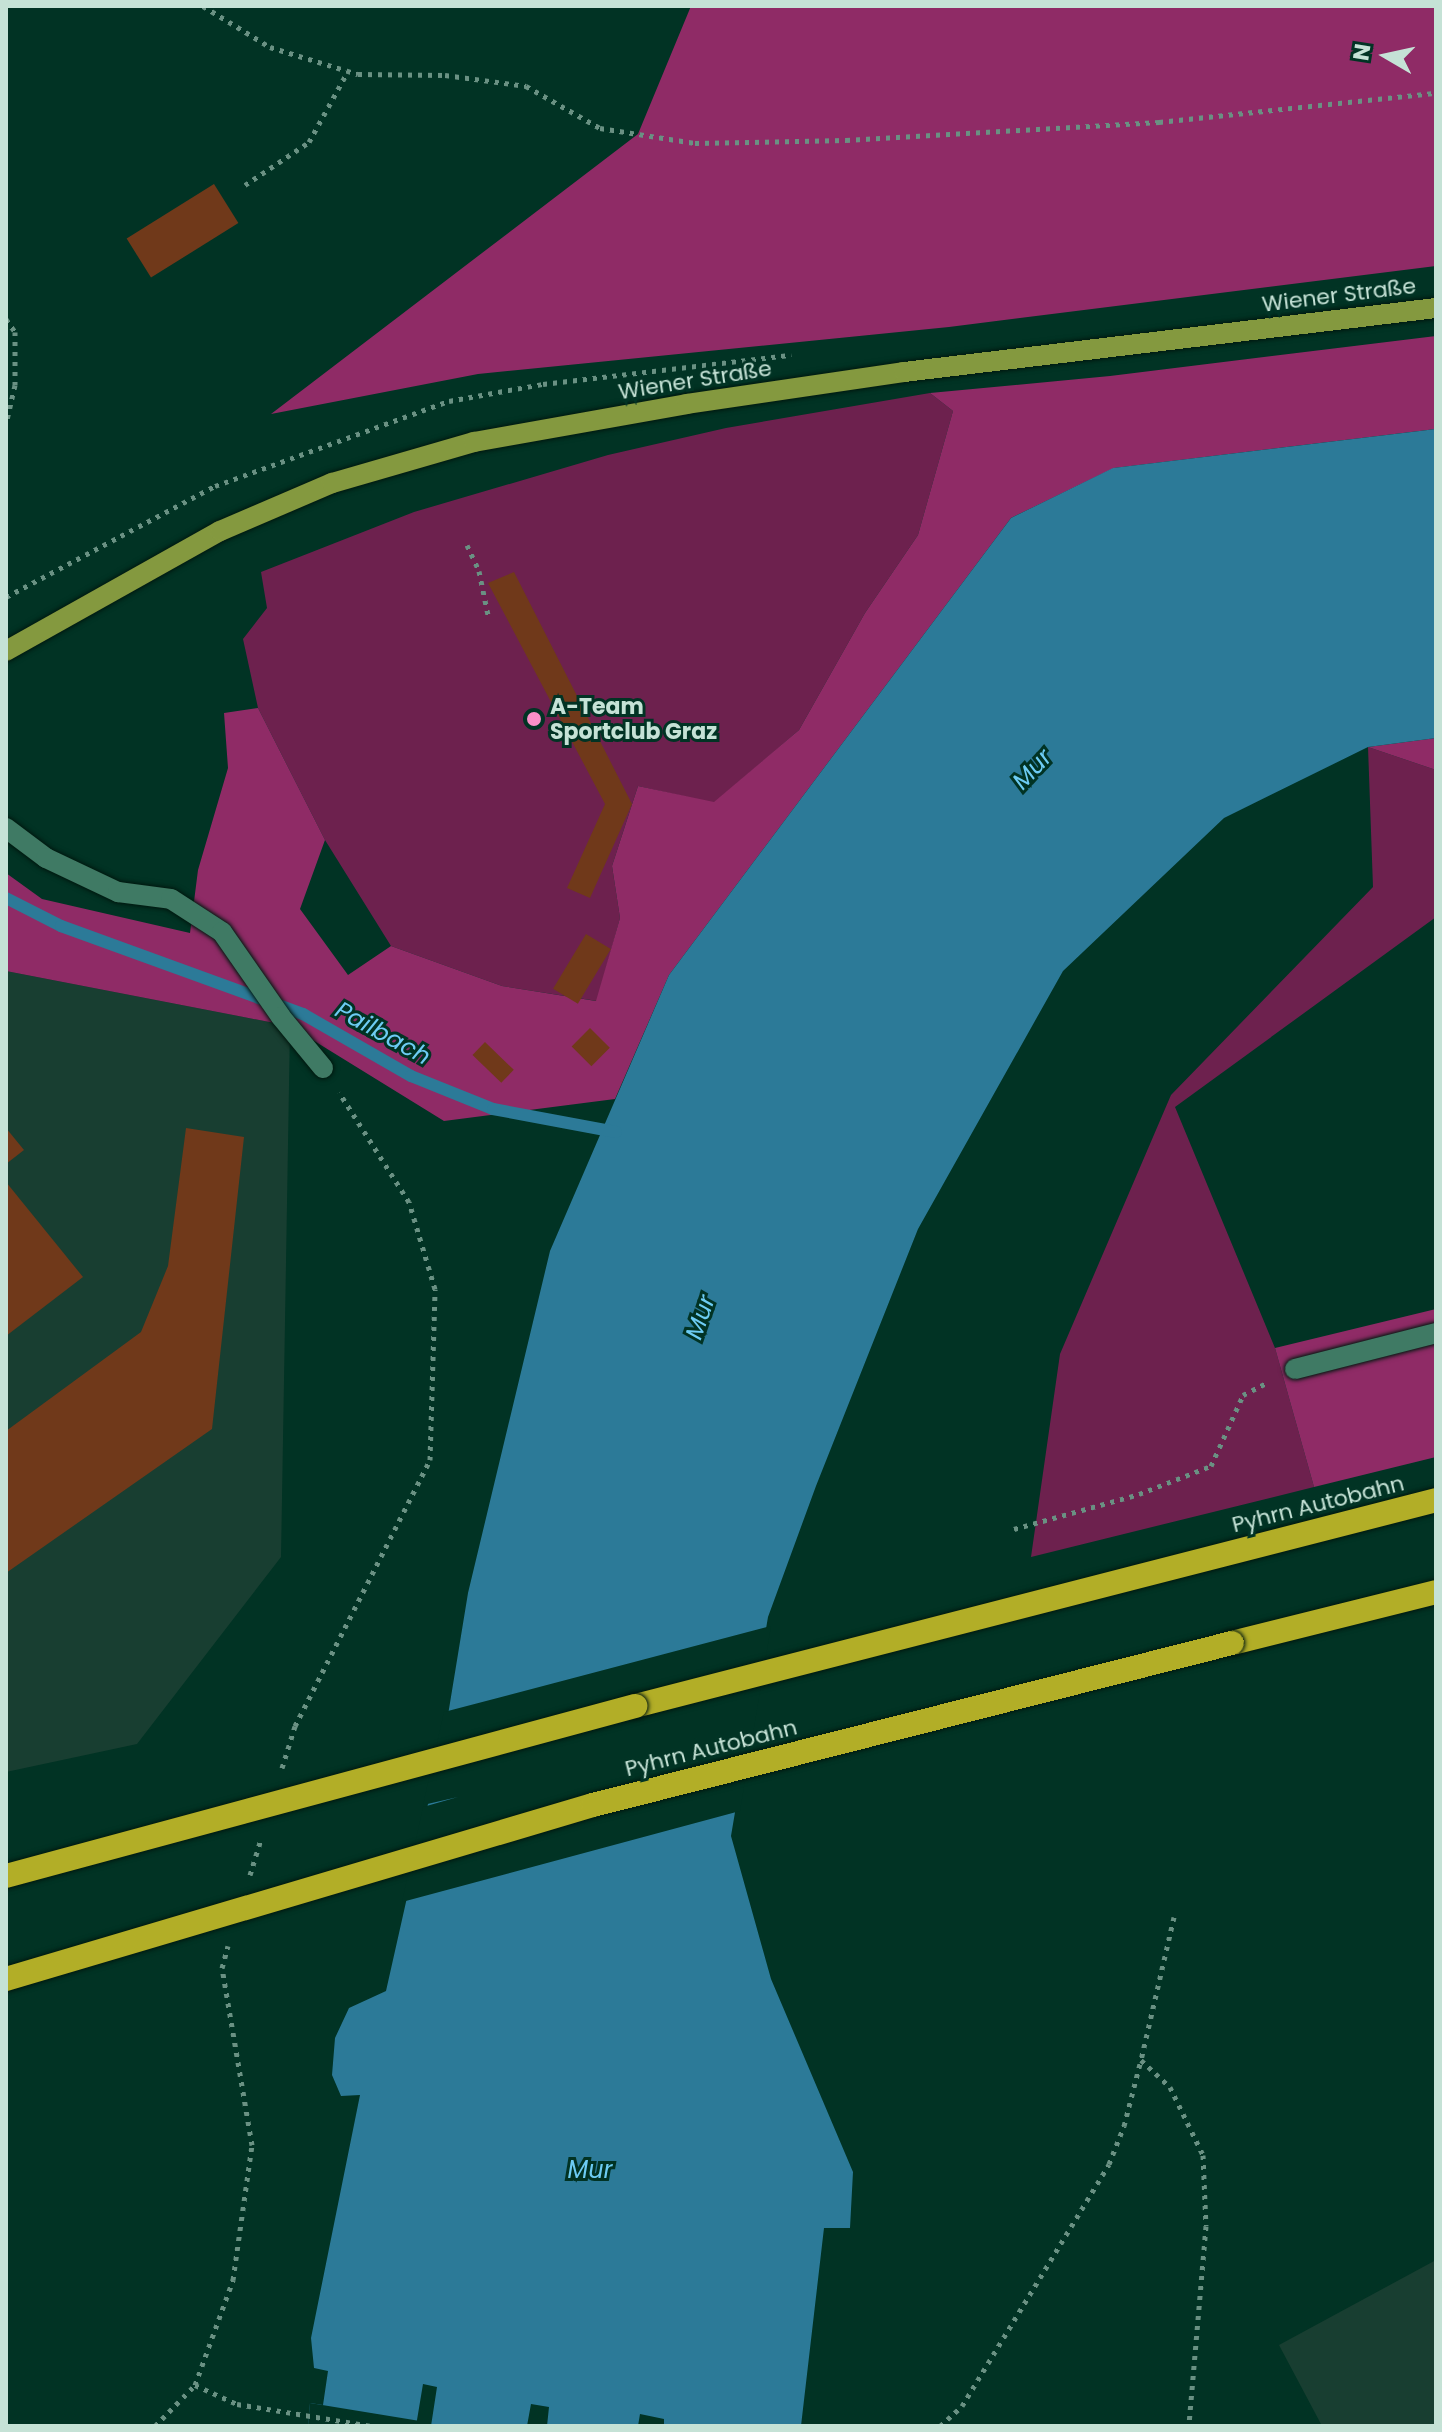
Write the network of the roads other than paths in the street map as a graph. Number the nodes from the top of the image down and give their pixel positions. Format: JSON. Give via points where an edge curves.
{"nodes":[{"id":1,"x":1436,"y":308,"type":"edge"},
{"id":2,"x":6,"y":651,"type":"edge"},
{"id":3,"x":6,"y":828,"type":"edge"},
{"id":4,"x":323,"y":1068,"type":"road end"},
{"id":5,"x":1436,"y":1333,"type":"edge"},
{"id":6,"x":1295,"y":1369,"type":"road end"},
{"id":7,"x":1436,"y":1500,"type":"edge"},
{"id":8,"x":1436,"y":1592,"type":"edge"},
{"id":9,"x":6,"y":1876,"type":"edge"},
{"id":10,"x":6,"y":1979,"type":"edge"}],
"edges":[{"from":1,"to":2,"type":"main road","name":"Wiener Straße","via":[[904,372],[474,442],[332,483],[220,531]]},
{"from":3,"to":4,"type":"lane","via":[[46,858],[118,892],[171,899],[222,932]]},
{"from":5,"to":6,"type":"lane"},
{"from":7,"to":9,"type":"highway","name":"Pyhrn Autobahn","bridge":true,"via":[[505,1740]]},
{"from":8,"to":10,"type":"highway","name":"Pyhrn Autobahn","bridge":true,"via":[[593,1805]]}]}
